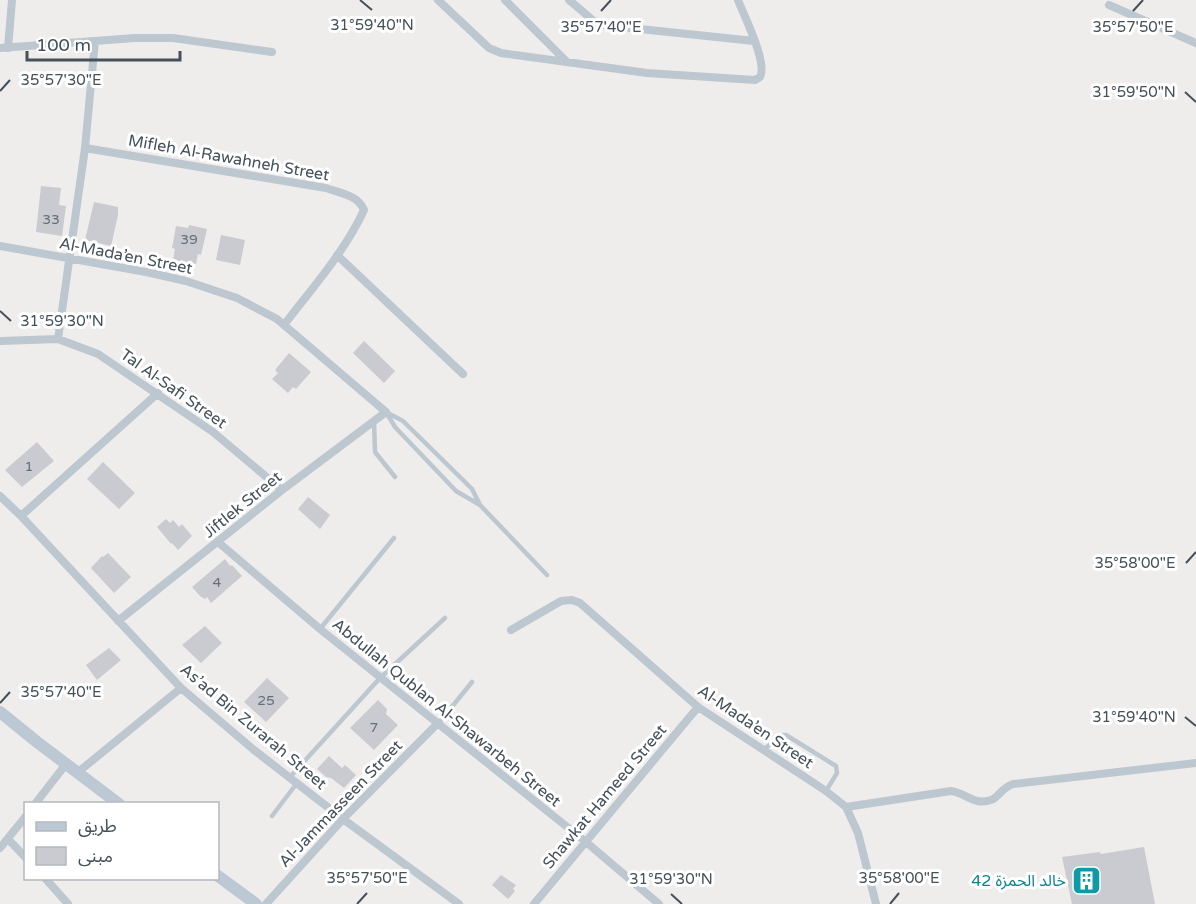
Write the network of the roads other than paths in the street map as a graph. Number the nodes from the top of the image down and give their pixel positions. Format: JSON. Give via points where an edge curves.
{"nodes":[{"id":1,"x":12,"y":0,"type":"edge"},
{"id":2,"x":438,"y":0,"type":"edge"},
{"id":3,"x":506,"y":0,"type":"edge"},
{"id":4,"x":569,"y":0,"type":"edge"},
{"id":5,"x":738,"y":0,"type":"edge"},
{"id":6,"x":1109,"y":5,"type":"dead end"},
{"id":7,"x":95,"y":41,"type":"junction"},
{"id":8,"x":754,"y":41,"type":"junction"},
{"id":9,"x":1196,"y":43,"type":"edge"},
{"id":10,"x":3,"y":49,"type":"edge"},
{"id":11,"x":272,"y":52,"type":"dead end"},
{"id":12,"x":567,"y":62,"type":"junction"},
{"id":13,"x":85,"y":148,"type":"junction"},
{"id":14,"x":0,"y":246,"type":"edge"},
{"id":15,"x":337,"y":255,"type":"junction"},
{"id":16,"x":70,"y":259,"type":"junction"},
{"id":17,"x":284,"y":325,"type":"junction"},
{"id":18,"x":58,"y":339,"type":"junction"},
{"id":19,"x":0,"y":341,"type":"edge"},
{"id":20,"x":463,"y":374,"type":"dead end"},
{"id":21,"x":158,"y":393,"type":"junction"},
{"id":22,"x":386,"y":412,"type":"junction"},
{"id":23,"x":374,"y":422,"type":"junction"},
{"id":24,"x":395,"y":477,"type":"dead end"},
{"id":25,"x":282,"y":490,"type":"junction"},
{"id":26,"x":0,"y":496,"type":"edge"},
{"id":27,"x":480,"y":505,"type":"junction"},
{"id":28,"x":21,"y":516,"type":"junction"},
{"id":29,"x":394,"y":538,"type":"dead end"},
{"id":30,"x":218,"y":542,"type":"junction"},
{"id":31,"x":547,"y":575,"type":"dead end"},
{"id":32,"x":446,"y":618,"type":"dead end"},
{"id":33,"x":118,"y":621,"type":"junction"},
{"id":34,"x":320,"y":629,"type":"junction"},
{"id":35,"x":511,"y":630,"type":"dead end"},
{"id":36,"x":380,"y":678,"type":"junction"},
{"id":37,"x":472,"y":682,"type":"dead end"},
{"id":38,"x":181,"y":688,"type":"junction"},
{"id":39,"x":698,"y":707,"type":"junction"},
{"id":40,"x":0,"y":712,"type":"edge"},
{"id":41,"x":437,"y":724,"type":"junction"},
{"id":42,"x":764,"y":749,"type":"junction"},
{"id":43,"x":1196,"y":763,"type":"edge"},
{"id":44,"x":66,"y":764,"type":"junction"},
{"id":45,"x":77,"y":772,"type":"junction"},
{"id":46,"x":293,"y":780,"type":"junction"},
{"id":47,"x":826,"y":791,"type":"junction"},
{"id":48,"x":37,"y":802,"type":"edge"},
{"id":49,"x":116,"y":802,"type":"edge"},
{"id":50,"x":846,"y":807,"type":"junction"},
{"id":51,"x":273,"y":816,"type":"dead end"},
{"id":52,"x":24,"y":819,"type":"edge"},
{"id":53,"x":344,"y":819,"type":"junction"},
{"id":54,"x":8,"y":839,"type":"junction"},
{"id":55,"x":586,"y":843,"type":"junction"},
{"id":56,"x":0,"y":848,"type":"edge"},
{"id":57,"x":24,"y":856,"type":"edge"},
{"id":58,"x":219,"y":877,"type":"edge"},
{"id":59,"x":46,"y":880,"type":"edge"},
{"id":60,"x":68,"y":904,"type":"edge"},
{"id":61,"x":256,"y":904,"type":"edge"},
{"id":62,"x":266,"y":904,"type":"edge"},
{"id":63,"x":459,"y":904,"type":"edge"},
{"id":64,"x":534,"y":904,"type":"edge"},
{"id":65,"x":659,"y":904,"type":"edge"},
{"id":66,"x":876,"y":904,"type":"edge"}],
"edges":[{"from":1,"to":10,"type":"street"},
{"from":2,"to":12,"type":"street","via":[[494,51]]},
{"from":3,"to":12,"type":"street"},
{"from":4,"to":8,"type":"street","via":[[602,25]]},
{"from":5,"to":8,"type":"street"},
{"from":6,"to":9,"type":"street"},
{"from":7,"to":10,"type":"street"},
{"from":7,"to":11,"type":"street","via":[[173,38]]},
{"from":7,"to":13,"type":"street"},
{"from":8,"to":12,"type":"street","via":[[763,71],[754,80],[647,73]]},
{"from":13,"to":15,"type":"street","name":"Mifleh Al-Rawahneh Street","via":[[326,188],[354,197],[364,210]]},
{"from":13,"to":16,"type":"street"},
{"from":14,"to":16,"type":"street","name":"Al-Mada’en Street"},
{"from":15,"to":17,"type":"street","name":"Mifleh Al-Rawahneh Street"},
{"from":15,"to":20,"type":"street"},
{"from":16,"to":17,"type":"street","name":"Al-Mada’en Street","via":[[146,272],[224,293]]},
{"from":16,"to":18,"type":"street"},
{"from":17,"to":22,"type":"street","name":"Al-Mada’en Street"},
{"from":18,"to":19,"type":"street","name":"Tal Al-Safi Street"},
{"from":18,"to":21,"type":"street","name":"Tal Al-Safi Street","via":[[98,354]]},
{"from":21,"to":25,"type":"street","name":"Tal Al-Safi Street","via":[[213,432]]},
{"from":21,"to":28,"type":"street"},
{"from":22,"to":23,"type":"street","name":"Jiftlek Street"},
{"from":22,"to":27,"type":"lane","via":[[403,421],[465,482]]},
{"from":22,"to":27,"type":"lane","via":[[395,428],[456,491]]},
{"from":23,"to":24,"type":"lane","via":[[375,452]]},
{"from":23,"to":25,"type":"street","name":"Jiftlek Street"},
{"from":25,"to":30,"type":"street","name":"Jiftlek Street"},
{"from":26,"to":28,"type":"street","name":"As’ad Bin Zurarah Street"},
{"from":27,"to":31,"type":"lane"},
{"from":28,"to":33,"type":"street","name":"As’ad Bin Zurarah Street"},
{"from":29,"to":34,"type":"lane"},
{"from":30,"to":33,"type":"street","name":"Jiftlek Street"},
{"from":30,"to":34,"type":"street","name":"Abdullah Qublan Al-Shawarbeh Street"},
{"from":32,"to":36,"type":"lane"},
{"from":33,"to":38,"type":"street","name":"As’ad Bin Zurarah Street"},
{"from":34,"to":36,"type":"street","name":"Abdullah Qublan Al-Shawarbeh Street"},
{"from":35,"to":39,"type":"street","name":"Al-Mada’en Street","via":[[561,601],[576,601]]},
{"from":36,"to":41,"type":"street","name":"Abdullah Qublan Al-Shawarbeh Street"},
{"from":36,"to":46,"type":"lane"},
{"from":37,"to":41,"type":"lane"},
{"from":38,"to":45,"type":"street"},
{"from":38,"to":46,"type":"street","name":"As’ad Bin Zurarah Street"},
{"from":39,"to":42,"type":"street","name":"Al-Mada’en Street"},
{"from":39,"to":55,"type":"street","name":"Shawkat Hameed Street"},
{"from":40,"to":44,"type":"street"},
{"from":41,"to":53,"type":"street","name":"Al-Jammasseen Street"},
{"from":41,"to":55,"type":"street","name":"Abdullah Qublan Al-Shawarbeh Street"},
{"from":42,"to":47,"type":"street","name":"Al-Mada’en Street"},
{"from":42,"to":47,"type":"lane","via":[[786,735],[836,766],[837,772]]},
{"from":43,"to":50,"type":"street","via":[[1013,784],[991,800],[975,802],[951,791]]},
{"from":44,"to":45,"type":"street"},
{"from":44,"to":48,"type":"street"},
{"from":45,"to":49,"type":"street"},
{"from":46,"to":51,"type":"lane"},
{"from":46,"to":53,"type":"street","name":"As’ad Bin Zurarah Street"},
{"from":47,"to":50,"type":"street","name":"Al-Mada’en Street"},
{"from":50,"to":66,"type":"street","name":"Al-Mada’en Street","via":[[858,833]]},
{"from":52,"to":54,"type":"street"},
{"from":53,"to":62,"type":"street","name":"Al-Jammasseen Street"},
{"from":53,"to":63,"type":"street","name":"As’ad Bin Zurarah Street"},
{"from":54,"to":56,"type":"street"},
{"from":54,"to":57,"type":"street"},
{"from":55,"to":64,"type":"street","name":"Shawkat Hameed Street"},
{"from":55,"to":65,"type":"street","name":"Abdullah Qublan Al-Shawarbeh Street"},
{"from":58,"to":61,"type":"street"},
{"from":59,"to":60,"type":"street"}]}
